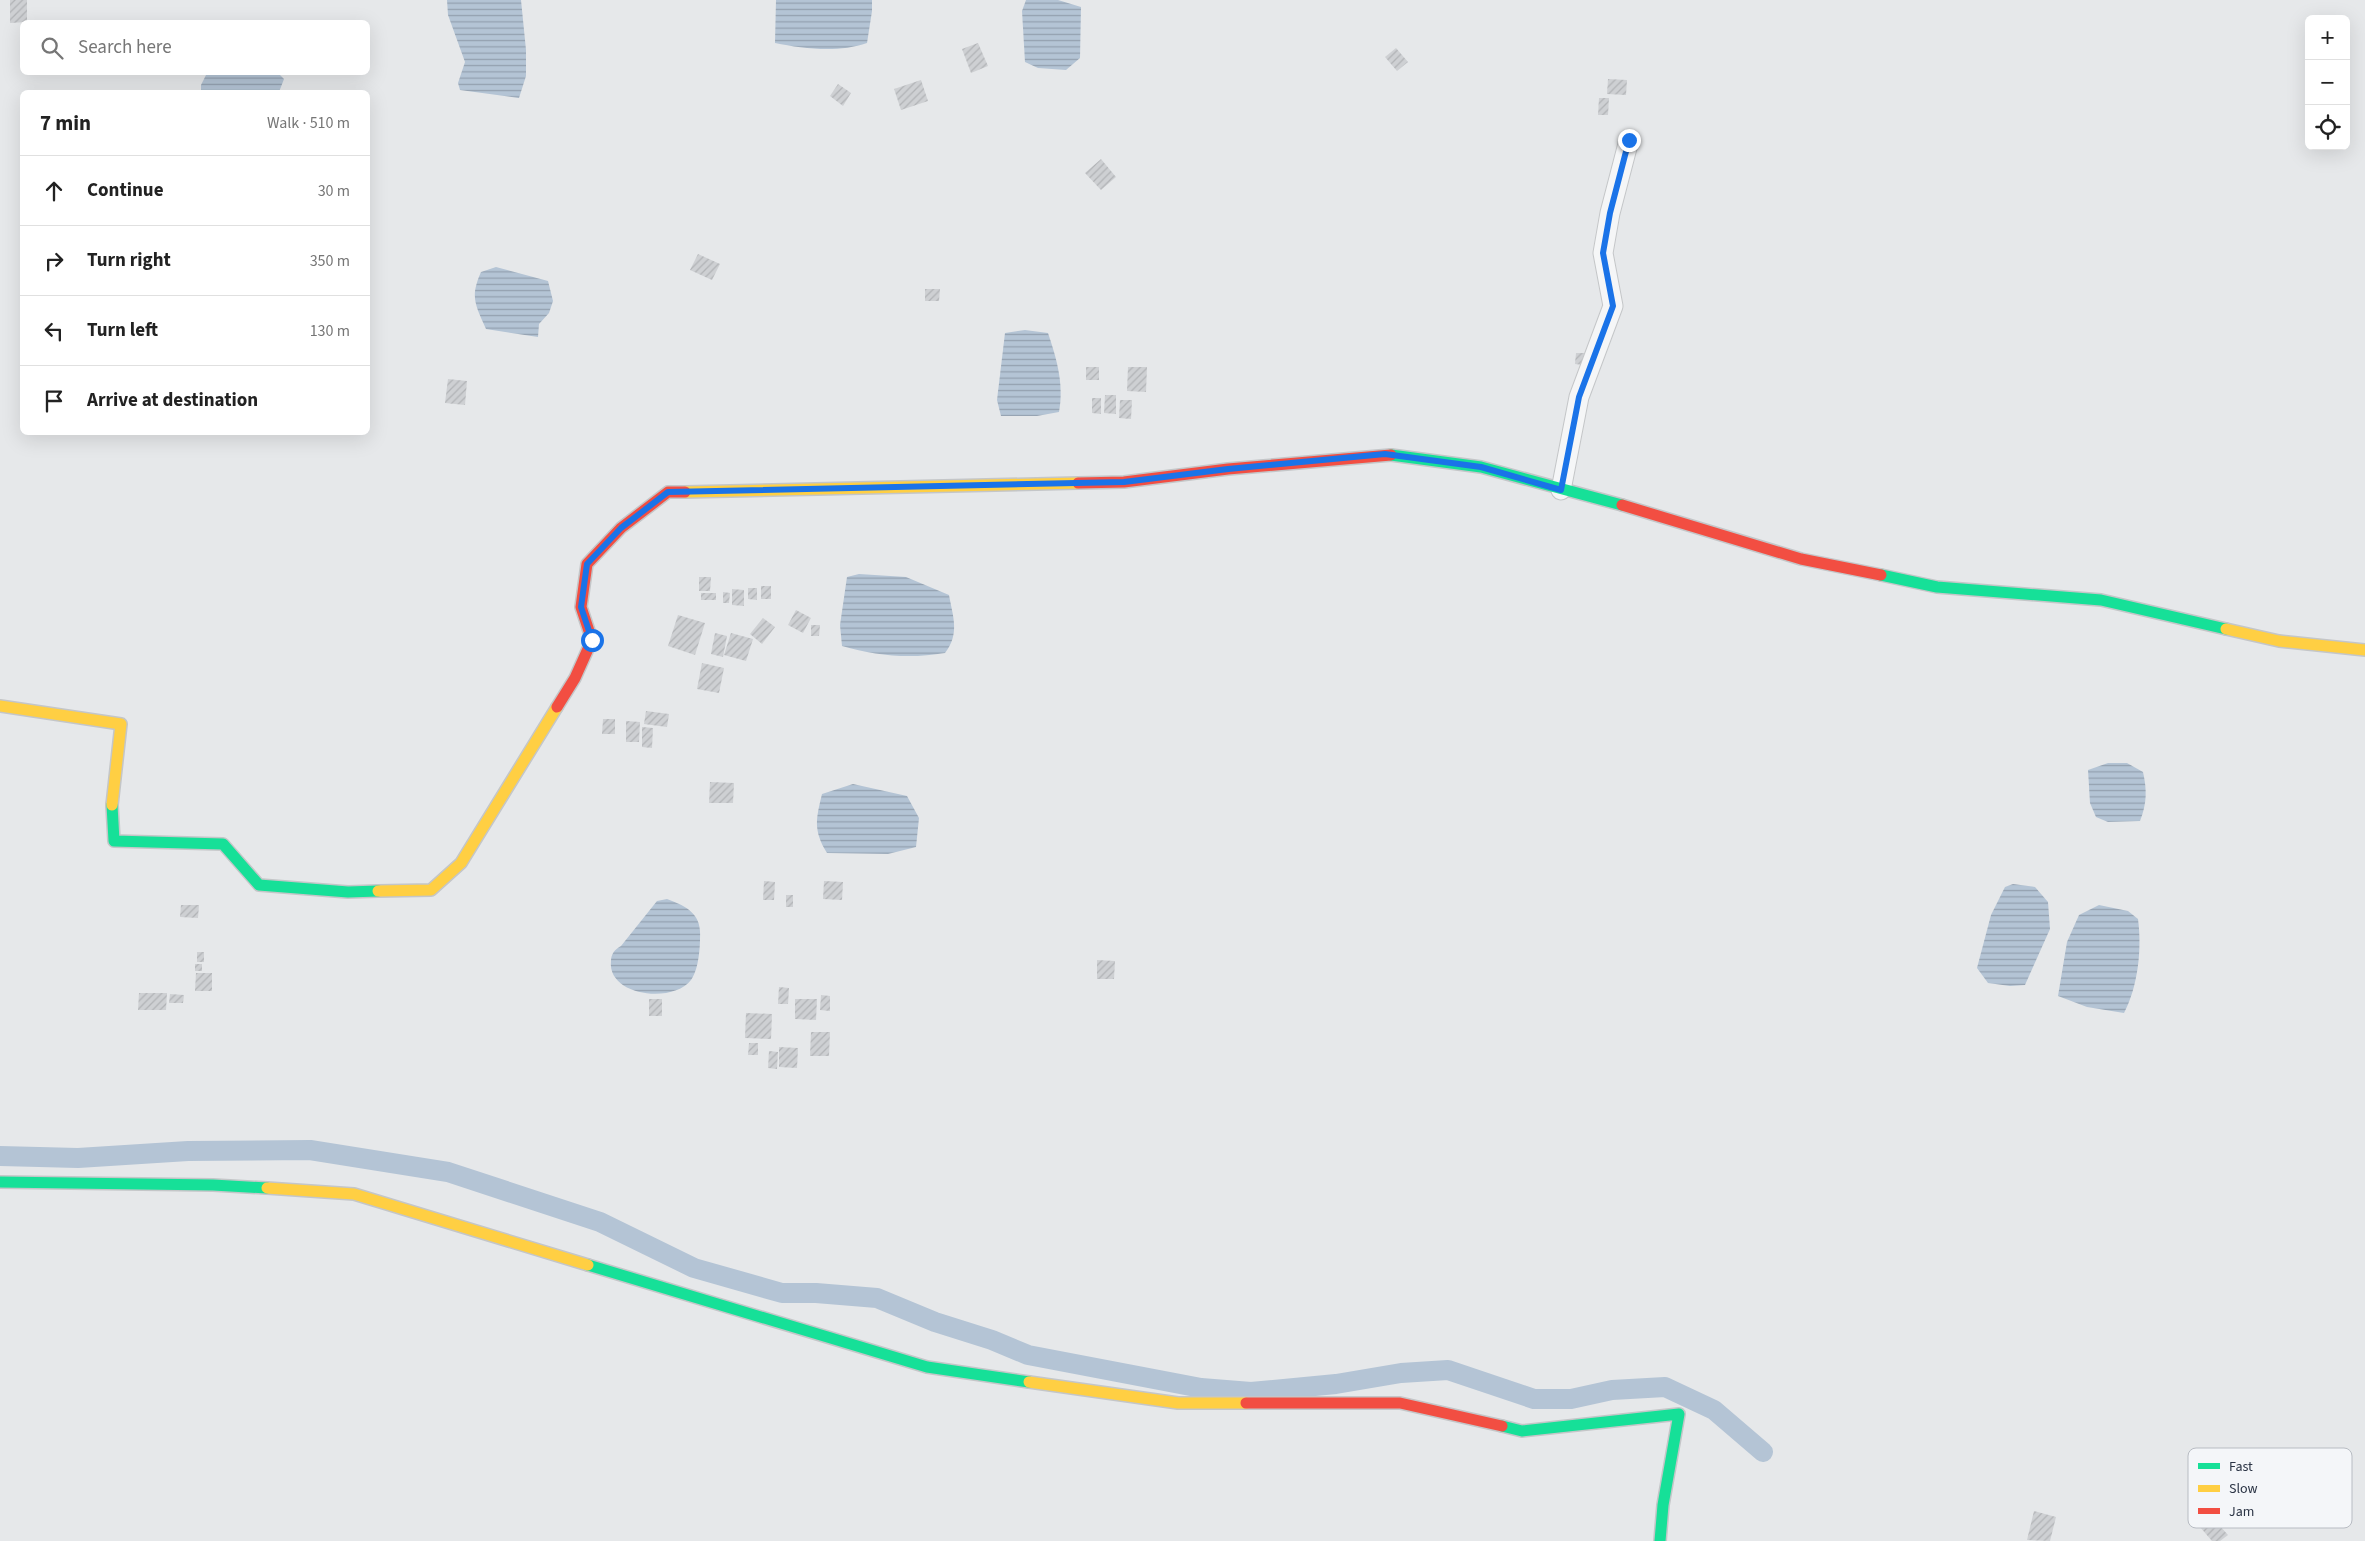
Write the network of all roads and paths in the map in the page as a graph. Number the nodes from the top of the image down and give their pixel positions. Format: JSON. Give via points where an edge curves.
{"nodes":[{"id":1,"x":1629,"y":140,"type":"dead end"},
{"id":2,"x":1561,"y":490,"type":"junction"},
{"id":3,"x":2365,"y":650,"type":"edge"},
{"id":4,"x":0,"y":706,"type":"edge"},
{"id":5,"x":0,"y":1182,"type":"edge"},
{"id":6,"x":1660,"y":1541,"type":"edge"}],
"edges":[{"from":1,"to":2,"type":"street","via":[[1603,253],[1613,306],[1579,397]]},
{"from":2,"to":3,"type":"street","via":[[1682,522],[1801,559],[1936,587],[2101,600],[2279,641]]},
{"from":2,"to":4,"type":"street","via":[[1481,467],[1385,454],[1124,482],[668,492],[621,528],[587,564],[581,607],[592,640],[575,678],[461,863],[431,890],[348,892],[259,886],[223,844],[114,841],[111,798],[122,724]]},
{"from":5,"to":6,"type":"street","via":[[213,1185],[354,1194],[927,1367],[1178,1403],[1400,1403],[1522,1431],[1679,1414]]}]}
